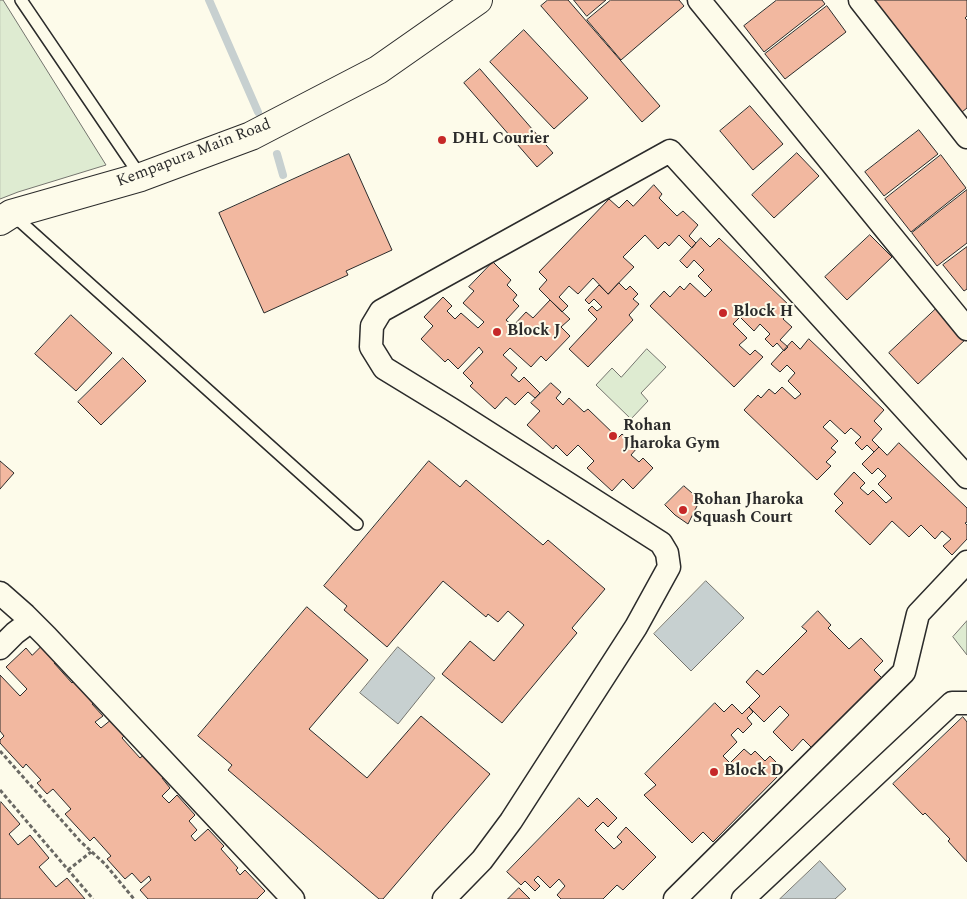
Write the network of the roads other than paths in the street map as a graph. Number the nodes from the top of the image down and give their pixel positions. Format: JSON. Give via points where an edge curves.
{"nodes":[{"id":1,"x":21,"y":0,"type":"edge"},
{"id":2,"x":478,"y":0,"type":"edge"},
{"id":3,"x":699,"y":0,"type":"edge"},
{"id":4,"x":860,"y":0,"type":"edge"},
{"id":5,"x":967,"y":137,"type":"edge"},
{"id":6,"x":141,"y":177,"type":"junction"},
{"id":7,"x":6,"y":217,"type":"edge"},
{"id":8,"x":967,"y":329,"type":"edge"},
{"id":9,"x":967,"y":477,"type":"edge"},
{"id":10,"x":357,"y":524,"type":"dead end"},
{"id":11,"x":967,"y":562,"type":"edge"},
{"id":12,"x":0,"y":593,"type":"edge"},
{"id":13,"x":31,"y":621,"type":"junction"},
{"id":14,"x":0,"y":648,"type":"edge"},
{"id":15,"x":967,"y":703,"type":"edge"},
{"id":16,"x":293,"y":899,"type":"edge"},
{"id":17,"x":444,"y":899,"type":"edge"},
{"id":18,"x":675,"y":899,"type":"edge"},
{"id":19,"x":743,"y":899,"type":"edge"}],
"edges":[{"from":1,"to":6,"type":"lane"},
{"from":2,"to":6,"type":"street","name":"Kempapura Main Road","via":[[378,70],[251,136]]},
{"from":3,"to":8,"type":"street"},
{"from":4,"to":5,"type":"street"},
{"from":6,"to":7,"type":"street","name":"Kempapura Main Road"},
{"from":7,"to":10,"type":"lane"},
{"from":9,"to":17,"type":"street","via":[[670,151],[381,311],[372,326],[371,347],[384,368],[661,543],[668,553],[669,567],[636,627],[516,813],[482,860]]},
{"from":11,"to":18,"type":"street","via":[[918,614],[904,672]]},
{"from":12,"to":13,"type":"street"},
{"from":13,"to":14,"type":"street"},
{"from":13,"to":16,"type":"street"},
{"from":15,"to":19,"type":"street","via":[[952,703]]}]}
